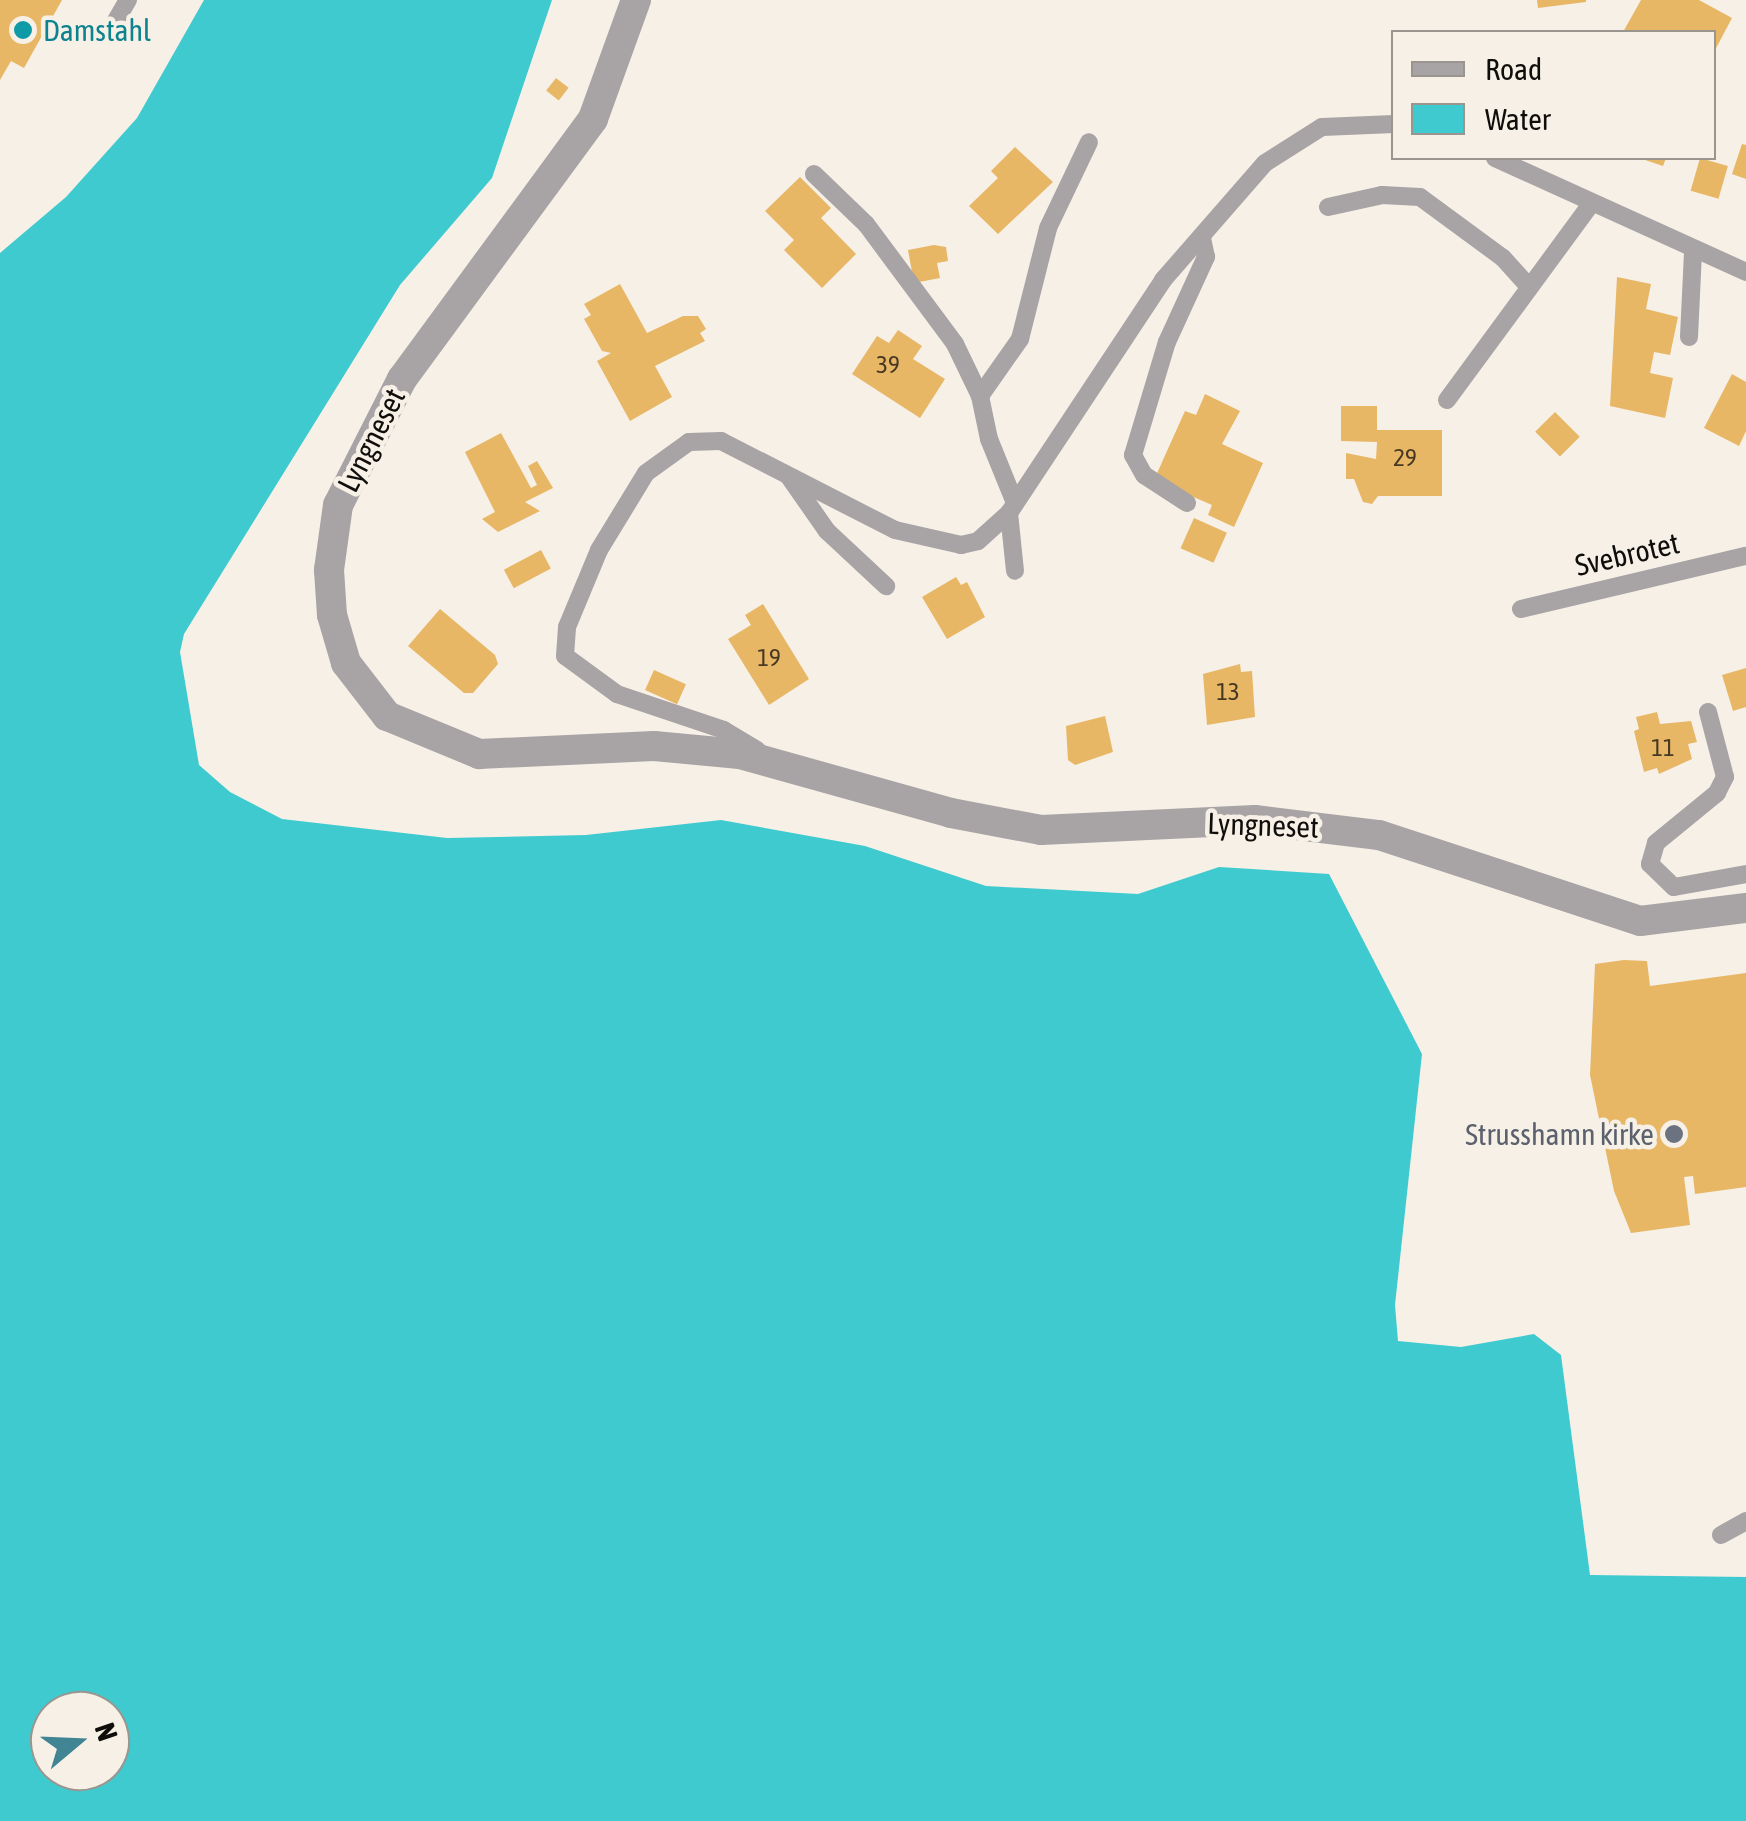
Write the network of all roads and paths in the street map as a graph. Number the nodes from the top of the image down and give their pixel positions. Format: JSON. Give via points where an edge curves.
{"nodes":[{"id":1,"x":128,"y":0,"type":"edge"},
{"id":2,"x":636,"y":0,"type":"edge"},
{"id":3,"x":114,"y":24,"type":"dead end"},
{"id":4,"x":1391,"y":124,"type":"edge"},
{"id":5,"x":1088,"y":142,"type":"dead end"},
{"id":6,"x":1498,"y":160,"type":"edge"},
{"id":7,"x":814,"y":174,"type":"dead end"},
{"id":8,"x":1591,"y":204,"type":"junction"},
{"id":9,"x":1328,"y":208,"type":"dead end"},
{"id":10,"x":1202,"y":238,"type":"junction"},
{"id":11,"x":1693,"y":250,"type":"junction"},
{"id":12,"x":1746,"y":272,"type":"edge"},
{"id":13,"x":1528,"y":286,"type":"junction"},
{"id":14,"x":1690,"y":337,"type":"dead end"},
{"id":15,"x":980,"y":396,"type":"junction"},
{"id":16,"x":1447,"y":400,"type":"dead end"},
{"id":17,"x":790,"y":478,"type":"junction"},
{"id":18,"x":1187,"y":502,"type":"dead end"},
{"id":19,"x":1012,"y":508,"type":"junction"},
{"id":20,"x":1746,"y":556,"type":"edge"},
{"id":21,"x":1015,"y":571,"type":"dead end"},
{"id":22,"x":886,"y":586,"type":"dead end"},
{"id":23,"x":1521,"y":608,"type":"dead end"},
{"id":24,"x":1708,"y":712,"type":"dead end"},
{"id":25,"x":774,"y":762,"type":"junction"},
{"id":26,"x":1746,"y":874,"type":"edge"},
{"id":27,"x":1746,"y":908,"type":"edge"},
{"id":28,"x":1746,"y":1521,"type":"edge"},
{"id":29,"x":1721,"y":1535,"type":"dead end"}],
"edges":[{"from":1,"to":3,"type":"lane"},
{"from":2,"to":25,"type":"street","name":"Lyngneset","via":[[593,119],[402,379],[362,455],[338,506],[330,602],[346,663],[372,700],[388,716],[456,747],[514,758],[654,746]]},
{"from":4,"to":10,"type":"lane","name":"Lyngneset","via":[[1344,121],[1301,136],[1266,162]]},
{"from":5,"to":15,"type":"lane","via":[[1048,228],[1020,338]]},
{"from":6,"to":8,"type":"lane"},
{"from":7,"to":15,"type":"lane","via":[[866,224],[955,344]]},
{"from":8,"to":11,"type":"lane"},
{"from":8,"to":13,"type":"lane"},
{"from":9,"to":13,"type":"lane","via":[[1382,195],[1420,197],[1504,258]]},
{"from":10,"to":18,"type":"lane","name":"Lyngneset","via":[[1206,257],[1166,342],[1133,454],[1155,486]]},
{"from":10,"to":19,"type":"lane","name":"Lyngneset","via":[[1163,280]]},
{"from":11,"to":12,"type":"lane"},
{"from":11,"to":14,"type":"lane"},
{"from":13,"to":16,"type":"lane"},
{"from":15,"to":19,"type":"lane"},
{"from":17,"to":19,"type":"lane","name":"Lyngneset","via":[[926,540],[978,541]]},
{"from":17,"to":22,"type":"lane","name":"Lyngneset","via":[[828,531]]},
{"from":17,"to":25,"type":"lane","name":"Lyngneset","via":[[721,441],[689,442],[669,452],[626,498],[563,645],[570,664],[617,694],[724,730]]},
{"from":19,"to":21,"type":"lane"},
{"from":20,"to":23,"type":"lane","name":"Svebrotet"},
{"from":24,"to":26,"type":"lane","via":[[1725,777],[1718,793],[1656,844],[1650,864],[1674,887]]},
{"from":25,"to":27,"type":"street","name":"Lyngneset","via":[[951,813],[1041,830],[1255,820],[1379,834],[1640,920]]},
{"from":28,"to":29,"type":"lane"}]}
